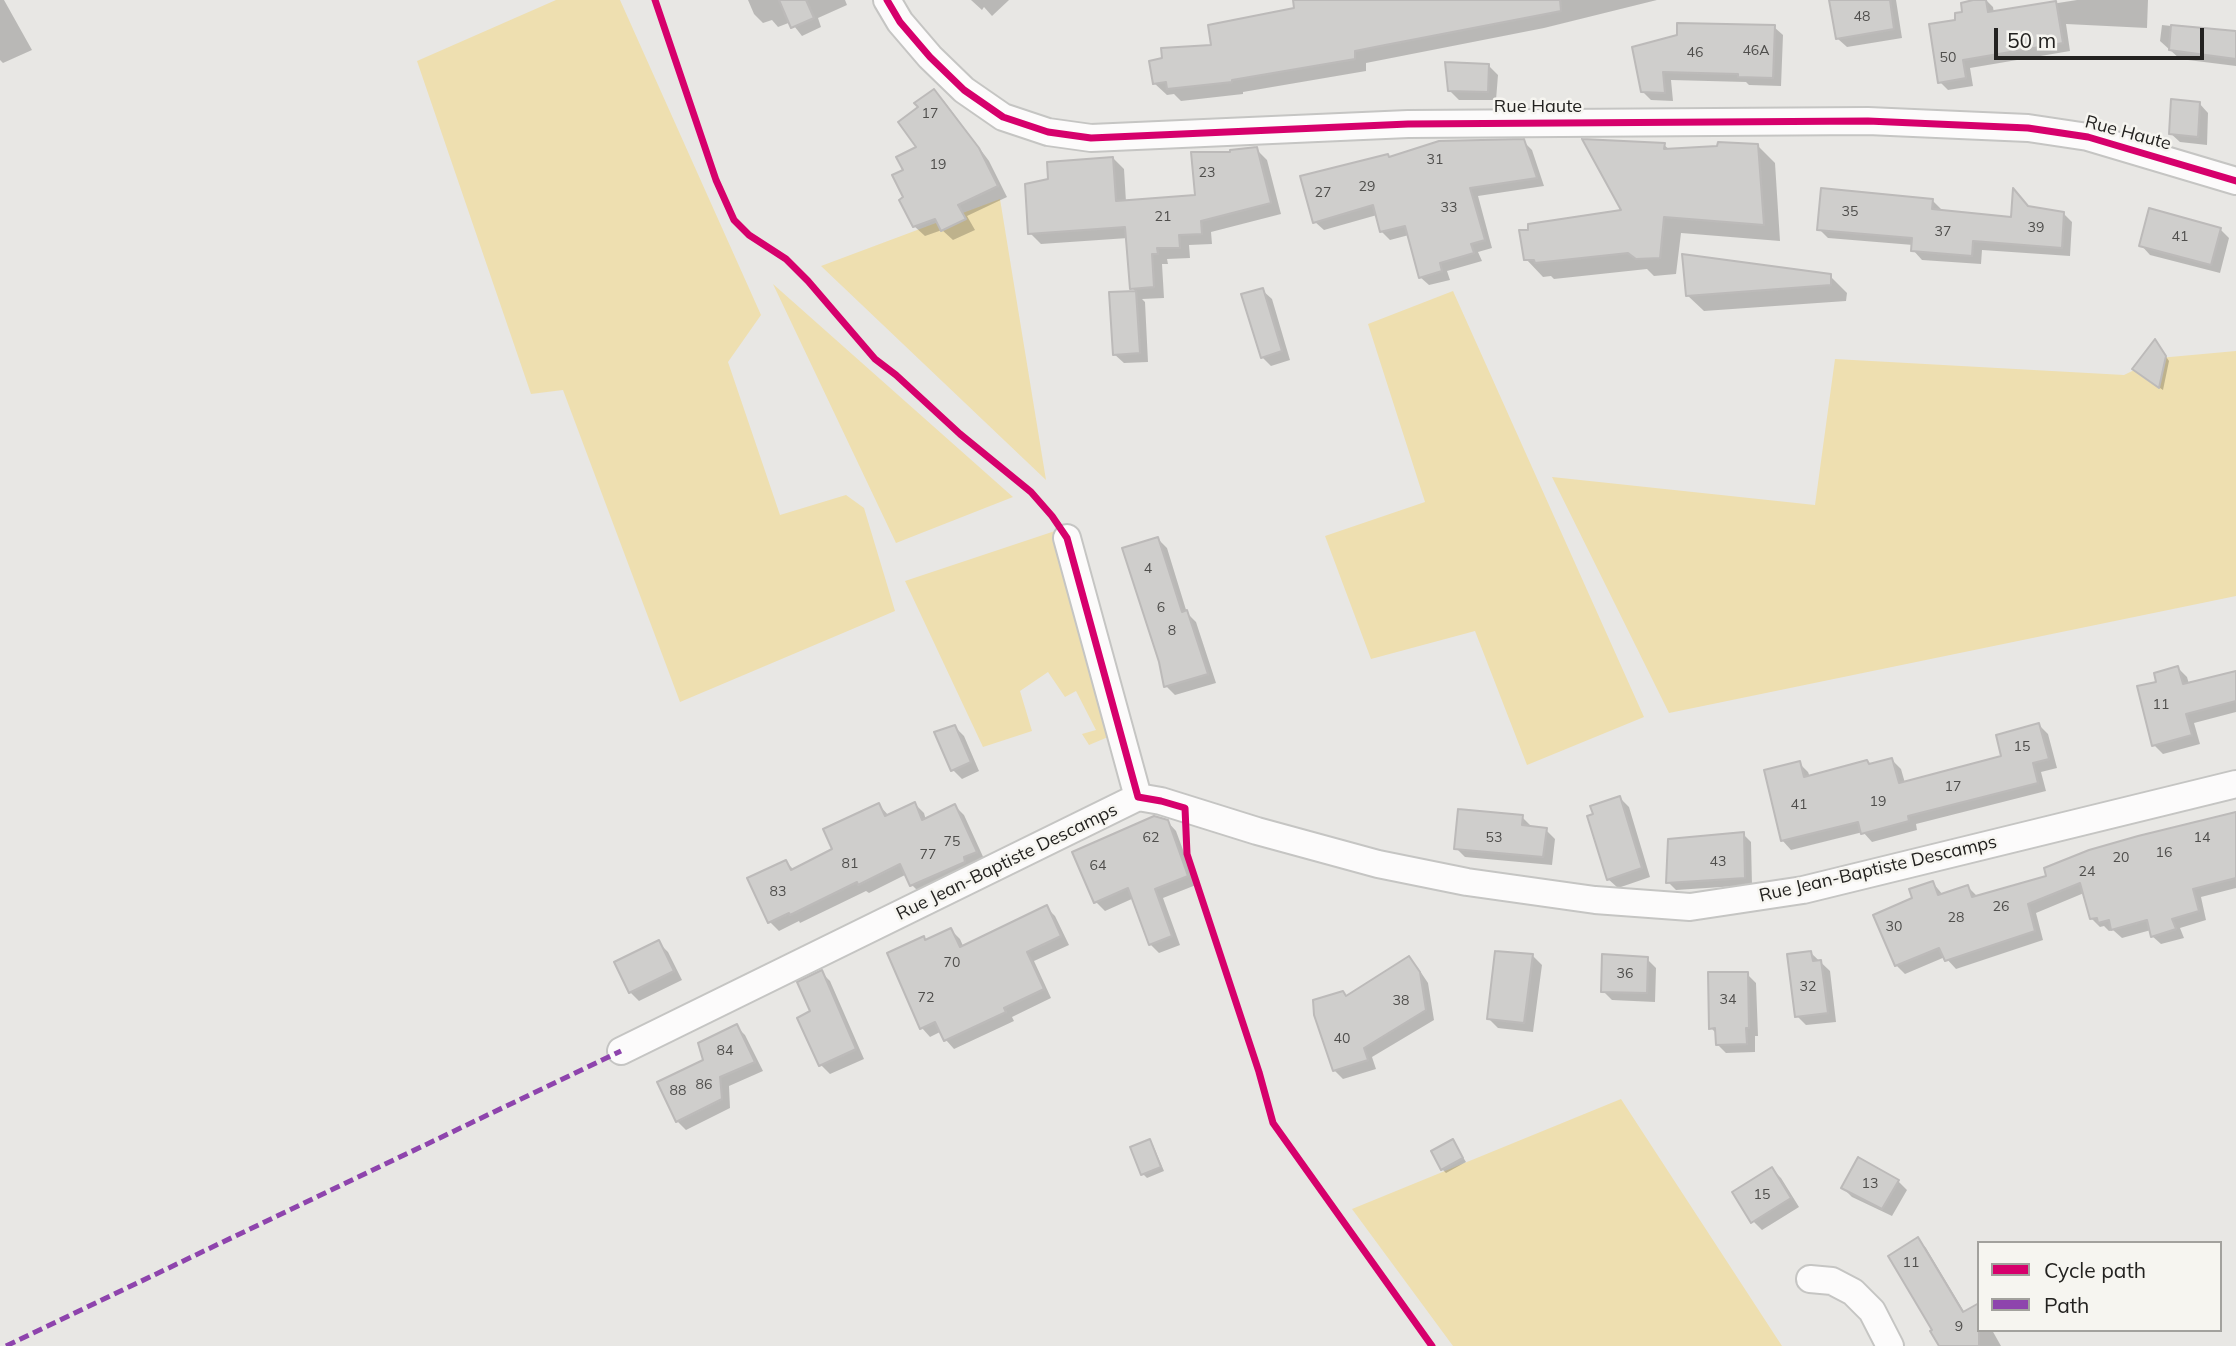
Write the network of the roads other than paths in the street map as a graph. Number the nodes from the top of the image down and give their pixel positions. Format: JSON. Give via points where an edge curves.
{"nodes":[{"id":1,"x":887,"y":0,"type":"edge"},
{"id":2,"x":2236,"y":181,"type":"edge"},
{"id":3,"x":1067,"y":538,"type":"dead end"},
{"id":4,"x":2236,"y":784,"type":"edge"},
{"id":5,"x":1138,"y":797,"type":"junction"},
{"id":6,"x":621,"y":1051,"type":"dead end"},
{"id":7,"x":1810,"y":1279,"type":"dead end"},
{"id":8,"x":1890,"y":1346,"type":"edge"}],
"edges":[{"from":1,"to":2,"type":"street","name":"Rue Haute","via":[[930,57],[964,90],[1003,117],[1048,132],[1091,138],[1408,124],[1868,121],[2028,128],[2088,137]]},
{"from":3,"to":5,"type":"street"},
{"from":4,"to":5,"type":"street","name":"Rue Jean-Baptiste Descamps","via":[[1803,890],[1690,907],[1595,900],[1454,880],[1378,864]]},
{"from":5,"to":6,"type":"street","name":"Rue Jean-Baptiste Descamps"},
{"from":7,"to":8,"type":"street","via":[[1853,1292],[1872,1311]]}]}
